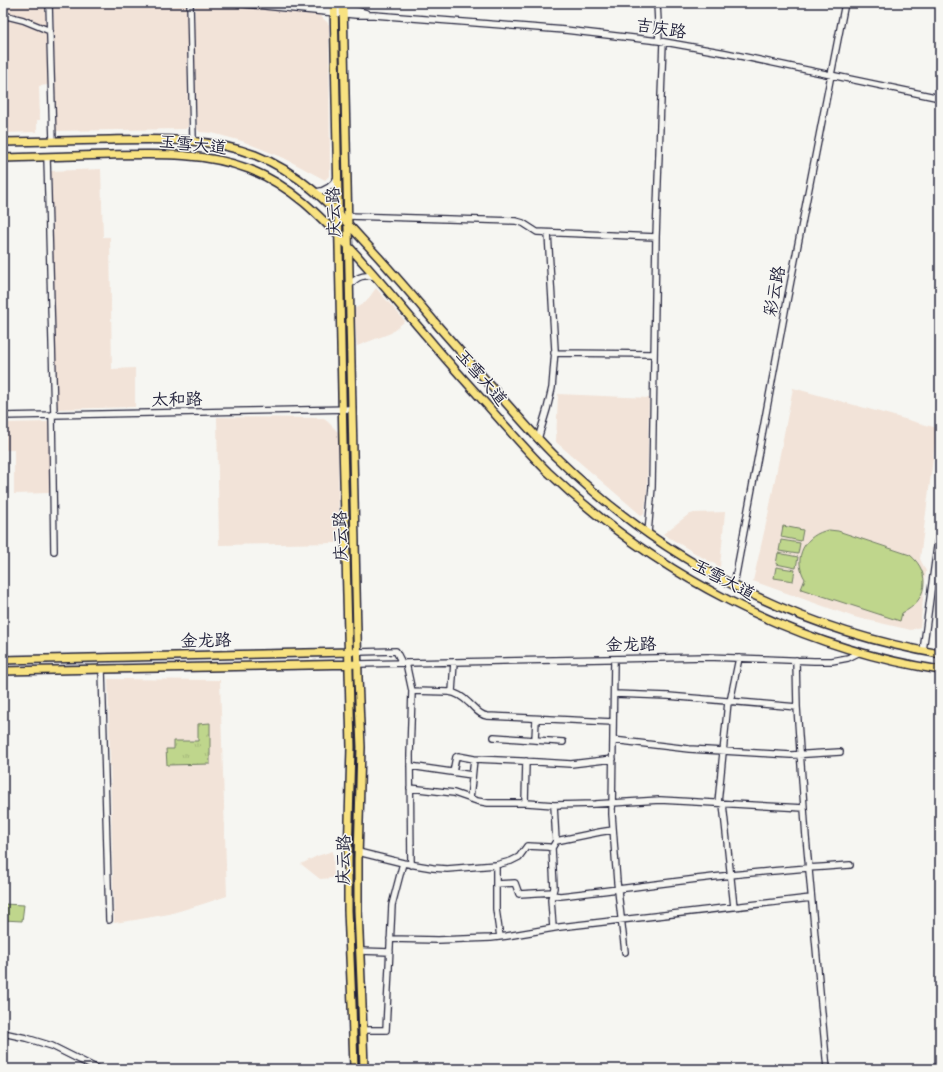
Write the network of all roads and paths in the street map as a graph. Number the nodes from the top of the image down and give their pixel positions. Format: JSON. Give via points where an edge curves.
{"nodes":[{"id":1,"x":49,"y":3,"type":"edge"},
{"id":2,"x":190,"y":3,"type":"edge"},
{"id":3,"x":234,"y":3,"type":"edge"},
{"id":4,"x":287,"y":3,"type":"edge"},
{"id":5,"x":658,"y":3,"type":"edge"},
{"id":6,"x":844,"y":3,"type":"edge"},
{"id":7,"x":334,"y":8,"type":"edge"},
{"id":8,"x":343,"y":8,"type":"edge"},
{"id":9,"x":3,"y":15,"type":"edge"},
{"id":10,"x":50,"y":31,"type":"junction"},
{"id":11,"x":661,"y":42,"type":"junction"},
{"id":12,"x":830,"y":75,"type":"junction"},
{"id":13,"x":940,"y":98,"type":"edge"},
{"id":14,"x":193,"y":140,"type":"junction"},
{"id":15,"x":53,"y":141,"type":"junction"},
{"id":16,"x":3,"y":142,"type":"edge"},
{"id":17,"x":48,"y":157,"type":"junction"},
{"id":18,"x":3,"y":158,"type":"edge"},
{"id":19,"x":337,"y":178,"type":"junction"},
{"id":20,"x":316,"y":192,"type":"junction"},
{"id":21,"x":338,"y":214,"type":"junction"},
{"id":22,"x":348,"y":216,"type":"junction"},
{"id":23,"x":348,"y":224,"type":"junction"},
{"id":24,"x":548,"y":233,"type":"junction"},
{"id":25,"x":339,"y":236,"type":"junction"},
{"id":26,"x":656,"y":237,"type":"junction"},
{"id":27,"x":349,"y":247,"type":"junction"},
{"id":28,"x":376,"y":277,"type":"junction"},
{"id":29,"x":350,"y":285,"type":"junction"},
{"id":30,"x":554,"y":353,"type":"junction"},
{"id":31,"x":654,"y":354,"type":"junction"},
{"id":32,"x":342,"y":409,"type":"junction"},
{"id":33,"x":352,"y":409,"type":"junction"},
{"id":34,"x":53,"y":415,"type":"junction"},
{"id":35,"x":3,"y":416,"type":"edge"},
{"id":36,"x":538,"y":439,"type":"junction"},
{"id":37,"x":940,"y":524,"type":"edge"},
{"id":38,"x":648,"y":533,"type":"junction"},
{"id":39,"x":54,"y":551,"type":"dead end"},
{"id":40,"x":734,"y":585,"type":"junction"},
{"id":41,"x":923,"y":651,"type":"junction"},
{"id":42,"x":348,"y":652,"type":"junction"},
{"id":43,"x":358,"y":652,"type":"junction"},
{"id":44,"x":860,"y":652,"type":"junction"},
{"id":45,"x":940,"y":654,"type":"edge"},
{"id":46,"x":739,"y":658,"type":"junction"},
{"id":47,"x":614,"y":659,"type":"junction"},
{"id":48,"x":3,"y":660,"type":"edge"},
{"id":49,"x":796,"y":660,"type":"junction"},
{"id":50,"x":454,"y":662,"type":"junction"},
{"id":51,"x":404,"y":663,"type":"junction"},
{"id":52,"x":348,"y":664,"type":"junction"},
{"id":53,"x":358,"y":664,"type":"junction"},
{"id":54,"x":102,"y":669,"type":"junction"},
{"id":55,"x":940,"y":670,"type":"edge"},
{"id":56,"x":3,"y":671,"type":"edge"},
{"id":57,"x":412,"y":691,"type":"junction"},
{"id":58,"x":452,"y":692,"type":"junction"},
{"id":59,"x":614,"y":694,"type":"junction"},
{"id":60,"x":729,"y":702,"type":"junction"},
{"id":61,"x":797,"y":707,"type":"junction"},
{"id":62,"x":536,"y":719,"type":"junction"},
{"id":63,"x":613,"y":722,"type":"junction"},
{"id":64,"x":494,"y":737,"type":"dead end"},
{"id":65,"x":535,"y":740,"type":"junction"},
{"id":66,"x":613,"y":740,"type":"junction"},
{"id":67,"x":563,"y":742,"type":"dead end"},
{"id":68,"x":723,"y":751,"type":"junction"},
{"id":69,"x":840,"y":752,"type":"dead end"},
{"id":70,"x":800,"y":754,"type":"junction"},
{"id":71,"x":474,"y":759,"type":"junction"},
{"id":72,"x":613,"y":759,"type":"junction"},
{"id":73,"x":526,"y":761,"type":"junction"},
{"id":74,"x":410,"y":766,"type":"junction"},
{"id":75,"x":453,"y":772,"type":"junction"},
{"id":76,"x":472,"y":774,"type":"junction"},
{"id":77,"x":410,"y":788,"type":"junction"},
{"id":78,"x":470,"y":799,"type":"junction"},
{"id":79,"x":525,"y":803,"type":"junction"},
{"id":80,"x":612,"y":803,"type":"junction"},
{"id":81,"x":720,"y":804,"type":"junction"},
{"id":82,"x":554,"y":805,"type":"junction"},
{"id":83,"x":804,"y":808,"type":"junction"},
{"id":84,"x":613,"y":830,"type":"junction"},
{"id":85,"x":556,"y":841,"type":"junction"},
{"id":86,"x":552,"y":848,"type":"junction"},
{"id":87,"x":358,"y":852,"type":"junction"},
{"id":88,"x":403,"y":863,"type":"junction"},
{"id":89,"x":411,"y":865,"type":"junction"},
{"id":90,"x":496,"y":865,"type":"junction"},
{"id":91,"x":850,"y":865,"type":"dead end"},
{"id":92,"x":808,"y":868,"type":"junction"},
{"id":93,"x":731,"y":875,"type":"junction"},
{"id":94,"x":496,"y":884,"type":"junction"},
{"id":95,"x":618,"y":890,"type":"junction"},
{"id":96,"x":552,"y":894,"type":"junction"},
{"id":97,"x":811,"y":898,"type":"junction"},
{"id":98,"x":734,"y":907,"type":"junction"},
{"id":99,"x":109,"y":920,"type":"dead end"},
{"id":100,"x":621,"y":920,"type":"junction"},
{"id":101,"x":553,"y":928,"type":"junction"},
{"id":102,"x":500,"y":937,"type":"junction"},
{"id":103,"x":390,"y":938,"type":"junction"},
{"id":104,"x":360,"y":951,"type":"junction"},
{"id":105,"x":390,"y":952,"type":"junction"},
{"id":106,"x":625,"y":952,"type":"dead end"},
{"id":107,"x":363,"y":1030,"type":"junction"},
{"id":108,"x":3,"y":1033,"type":"edge"},
{"id":109,"x":98,"y":1069,"type":"edge"},
{"id":110,"x":354,"y":1069,"type":"edge"},
{"id":111,"x":364,"y":1069,"type":"edge"},
{"id":112,"x":827,"y":1069,"type":"edge"}],
"edges":[{"from":1,"to":10,"type":"street"},
{"from":2,"to":14,"type":"street"},
{"from":3,"to":7,"type":"street","name":"吉庆路"},
{"from":4,"to":7,"type":"street","name":"吉庆路"},
{"from":5,"to":11,"type":"street"},
{"from":6,"to":12,"type":"street","name":"彩云路"},
{"from":7,"to":8,"type":"street","name":"吉庆路"},
{"from":7,"to":19,"type":"main road","name":"庆云路"},
{"from":8,"to":11,"type":"street","name":"吉庆路","via":[[374,15],[599,33]]},
{"from":8,"to":22,"type":"main road","name":"庆云路"},
{"from":9,"to":10,"type":"street"},
{"from":10,"to":15,"type":"street"},
{"from":11,"to":12,"type":"street","name":"吉庆路"},
{"from":11,"to":26,"type":"street"},
{"from":12,"to":13,"type":"street","name":"吉庆路"},
{"from":12,"to":40,"type":"street","name":"彩云路"},
{"from":14,"to":15,"type":"main road","name":"玉雪大道"},
{"from":14,"to":20,"type":"main road","name":"玉雪大道","via":[[234,148],[265,159],[294,175]]},
{"from":15,"to":16,"type":"main road","name":"玉雪大道"},
{"from":17,"to":18,"type":"main road","name":"玉雪大道"},
{"from":17,"to":25,"type":"main road","name":"玉雪大道","via":[[180,155],[229,163],[258,173],[285,188],[312,209]]},
{"from":17,"to":34,"type":"street"},
{"from":19,"to":20,"type":"street","via":[[327,189]]},
{"from":19,"to":21,"type":"main road","name":"庆云路"},
{"from":20,"to":21,"type":"main road","name":"玉雪大道"},
{"from":21,"to":23,"type":"main road","name":"玉雪大道"},
{"from":21,"to":25,"type":"main road","name":"庆云路"},
{"from":22,"to":23,"type":"main road","name":"庆云路"},
{"from":22,"to":24,"type":"street","via":[[516,221],[537,232]]},
{"from":23,"to":27,"type":"main road","name":"庆云路"},
{"from":23,"to":36,"type":"main road","name":"玉雪大道"},
{"from":24,"to":26,"type":"street"},
{"from":24,"to":30,"type":"street"},
{"from":25,"to":27,"type":"main road","name":"玉雪大道"},
{"from":25,"to":32,"type":"main road","name":"庆云路"},
{"from":26,"to":31,"type":"street"},
{"from":27,"to":28,"type":"main road","name":"玉雪大道"},
{"from":27,"to":29,"type":"main road","name":"庆云路"},
{"from":28,"to":29,"type":"street","via":[[363,276]]},
{"from":28,"to":44,"type":"main road","name":"玉雪大道","via":[[527,450],[564,487],[613,527],[666,564],[732,601],[798,631]]},
{"from":29,"to":33,"type":"main road","name":"庆云路"},
{"from":30,"to":31,"type":"street"},
{"from":30,"to":36,"type":"street","via":[[550,399]]},
{"from":31,"to":38,"type":"street","via":[[652,487]]},
{"from":32,"to":33,"type":"street","name":"太和路"},
{"from":32,"to":34,"type":"street","name":"太和路"},
{"from":32,"to":42,"type":"main road","name":"庆云路"},
{"from":33,"to":43,"type":"main road","name":"庆云路"},
{"from":34,"to":35,"type":"street","name":"太和路"},
{"from":34,"to":39,"type":"street"},
{"from":36,"to":38,"type":"main road","name":"玉雪大道","via":[[591,489]]},
{"from":37,"to":41,"type":"street"},
{"from":38,"to":40,"type":"main road","name":"玉雪大道","via":[[685,558]]},
{"from":40,"to":41,"type":"main road","name":"玉雪大道","via":[[833,628]]},
{"from":41,"to":45,"type":"main road","name":"玉雪大道"},
{"from":42,"to":43,"type":"main road","name":"金龙路"},
{"from":42,"to":48,"type":"main road","name":"金龙路"},
{"from":42,"to":52,"type":"main road","name":"庆云路"},
{"from":43,"to":51,"type":"street","name":"金龙路","via":[[396,651]]},
{"from":43,"to":53,"type":"main road","name":"庆云路"},
{"from":44,"to":49,"type":"street","name":"金龙路","via":[[837,661]]},
{"from":44,"to":55,"type":"main road","name":"玉雪大道"},
{"from":46,"to":47,"type":"street","name":"金龙路"},
{"from":46,"to":49,"type":"street","name":"金龙路"},
{"from":46,"to":60,"type":"street"},
{"from":47,"to":50,"type":"street","name":"金龙路"},
{"from":47,"to":59,"type":"street"},
{"from":49,"to":61,"type":"street"},
{"from":50,"to":51,"type":"street","name":"金龙路"},
{"from":50,"to":58,"type":"street"},
{"from":51,"to":53,"type":"street","name":"金龙路"},
{"from":51,"to":57,"type":"street"},
{"from":52,"to":53,"type":"main road","name":"金龙路"},
{"from":52,"to":54,"type":"main road","name":"金龙路"},
{"from":52,"to":110,"type":"main road","name":"庆云路","via":[[351,747],[348,890]]},
{"from":53,"to":87,"type":"main road","name":"庆云路","via":[[361,747]]},
{"from":54,"to":56,"type":"main road","name":"金龙路"},
{"from":54,"to":99,"type":"street"},
{"from":57,"to":58,"type":"street"},
{"from":57,"to":74,"type":"street"},
{"from":58,"to":62,"type":"street","via":[[464,698],[484,716]]},
{"from":59,"to":60,"type":"street"},
{"from":59,"to":63,"type":"street"},
{"from":60,"to":61,"type":"street"},
{"from":60,"to":68,"type":"street"},
{"from":61,"to":70,"type":"street"},
{"from":62,"to":63,"type":"street"},
{"from":62,"to":65,"type":"street"},
{"from":63,"to":66,"type":"street"},
{"from":64,"to":65,"type":"street"},
{"from":65,"to":67,"type":"street"},
{"from":66,"to":68,"type":"street"},
{"from":66,"to":72,"type":"street"},
{"from":68,"to":70,"type":"street"},
{"from":68,"to":81,"type":"street"},
{"from":69,"to":70,"type":"street"},
{"from":70,"to":83,"type":"street"},
{"from":71,"to":73,"type":"street"},
{"from":71,"to":75,"type":"street","via":[[456,757]]},
{"from":71,"to":76,"type":"street"},
{"from":72,"to":73,"type":"street","via":[[571,764]]},
{"from":72,"to":80,"type":"street"},
{"from":73,"to":79,"type":"street"},
{"from":74,"to":75,"type":"street"},
{"from":74,"to":77,"type":"street"},
{"from":75,"to":76,"type":"street"},
{"from":76,"to":78,"type":"street"},
{"from":77,"to":78,"type":"street","via":[[454,793]]},
{"from":77,"to":89,"type":"street"},
{"from":78,"to":79,"type":"street","via":[[488,804]]},
{"from":79,"to":82,"type":"street"},
{"from":80,"to":81,"type":"street","via":[[660,800]]},
{"from":80,"to":82,"type":"street"},
{"from":80,"to":84,"type":"street"},
{"from":81,"to":83,"type":"street"},
{"from":81,"to":93,"type":"street"},
{"from":82,"to":85,"type":"street"},
{"from":83,"to":92,"type":"street"},
{"from":84,"to":85,"type":"street"},
{"from":84,"to":95,"type":"street"},
{"from":85,"to":86,"type":"street"},
{"from":86,"to":90,"type":"street","via":[[527,846],[519,857]]},
{"from":86,"to":96,"type":"street"},
{"from":87,"to":88,"type":"street"},
{"from":87,"to":104,"type":"main road","name":"庆云路"},
{"from":88,"to":89,"type":"street"},
{"from":88,"to":103,"type":"street","via":[[392,905]]},
{"from":89,"to":90,"type":"street","via":[[442,869]]},
{"from":90,"to":94,"type":"street"},
{"from":91,"to":92,"type":"street"},
{"from":92,"to":93,"type":"street"},
{"from":92,"to":97,"type":"street"},
{"from":93,"to":95,"type":"street"},
{"from":93,"to":98,"type":"street"},
{"from":94,"to":96,"type":"street","via":[[515,883],[519,894]]},
{"from":94,"to":102,"type":"street"},
{"from":95,"to":96,"type":"street","via":[[560,896]]},
{"from":95,"to":100,"type":"street"},
{"from":96,"to":101,"type":"street"},
{"from":97,"to":98,"type":"street"},
{"from":97,"to":112,"type":"street"},
{"from":98,"to":100,"type":"street"},
{"from":100,"to":101,"type":"street"},
{"from":100,"to":106,"type":"street"},
{"from":101,"to":102,"type":"street"},
{"from":102,"to":103,"type":"street","via":[[456,940]]},
{"from":103,"to":105,"type":"street"},
{"from":104,"to":105,"type":"street"},
{"from":104,"to":107,"type":"main road","name":"庆云路"},
{"from":105,"to":107,"type":"street","via":[[386,1030]]},
{"from":107,"to":111,"type":"main road","name":"庆云路"},
{"from":108,"to":109,"type":"street","via":[[52,1046]]}]}
